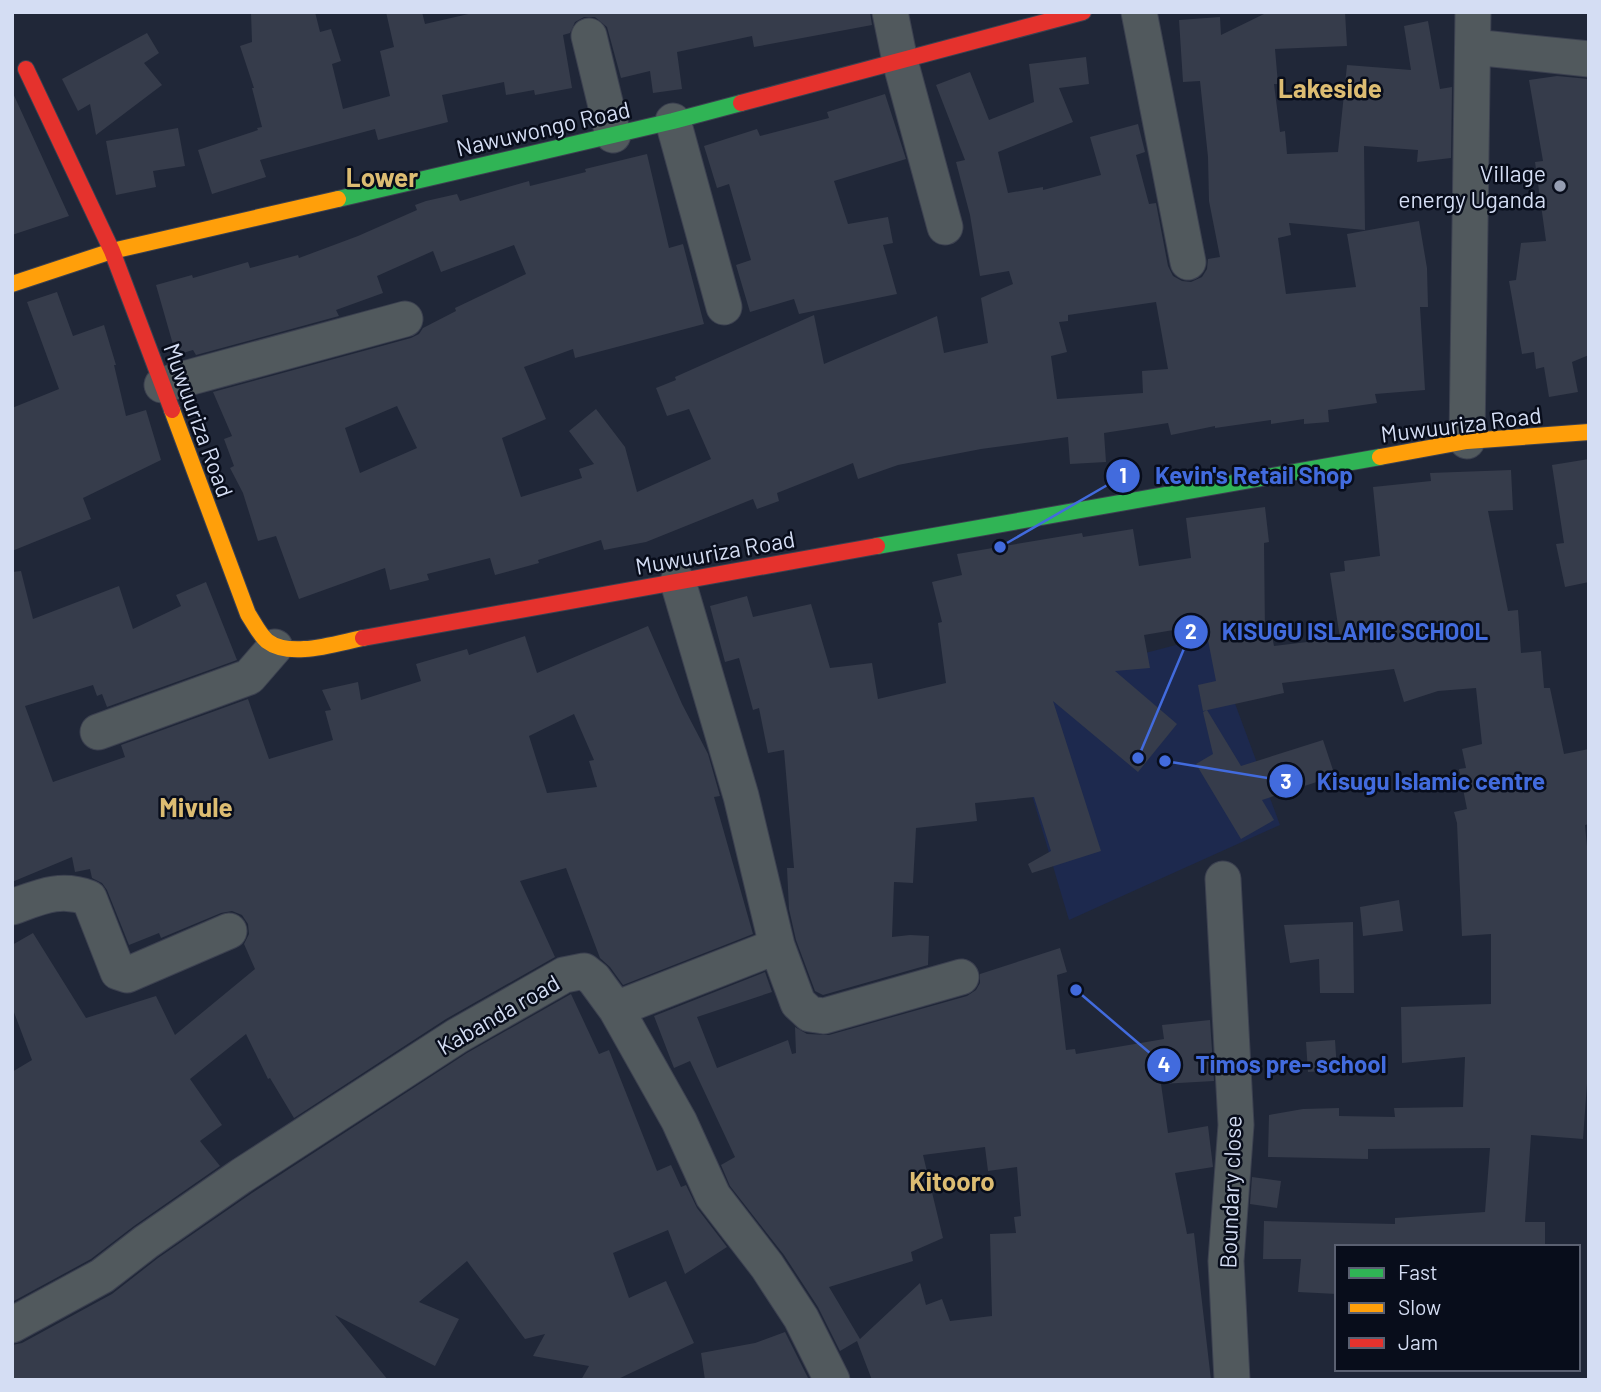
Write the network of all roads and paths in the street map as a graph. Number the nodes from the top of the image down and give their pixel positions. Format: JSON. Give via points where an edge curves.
{"nodes":[{"id":1,"x":890,"y":12,"type":"edge"},
{"id":2,"x":1083,"y":12,"type":"edge"},
{"id":3,"x":1139,"y":12,"type":"edge"},
{"id":4,"x":1473,"y":12,"type":"edge"},
{"id":5,"x":589,"y":36,"type":"dead end"},
{"id":6,"x":1473,"y":47,"type":"junction"},
{"id":7,"x":1589,"y":59,"type":"edge"},
{"id":8,"x":900,"y":61,"type":"junction"},
{"id":9,"x":26,"y":69,"type":"dead end"},
{"id":10,"x":673,"y":121,"type":"junction"},
{"id":11,"x":613,"y":135,"type":"junction"},
{"id":12,"x":945,"y":227,"type":"dead end"},
{"id":13,"x":112,"y":251,"type":"junction"},
{"id":14,"x":1188,"y":262,"type":"dead end"},
{"id":15,"x":12,"y":284,"type":"edge"},
{"id":16,"x":724,"y":307,"type":"dead end"},
{"id":17,"x":405,"y":319,"type":"dead end"},
{"id":18,"x":162,"y":385,"type":"junction"},
{"id":19,"x":1589,"y":432,"type":"edge"},
{"id":20,"x":1467,"y":441,"type":"junction"},
{"id":21,"x":678,"y":582,"type":"junction"},
{"id":22,"x":275,"y":647,"type":"junction"},
{"id":23,"x":98,"y":732,"type":"dead end"},
{"id":24,"x":1223,"y":878,"type":"dead end"},
{"id":25,"x":12,"y":907,"type":"edge"},
{"id":26,"x":229,"y":931,"type":"dead end"},
{"id":27,"x":777,"y":946,"type":"junction"},
{"id":28,"x":961,"y":977,"type":"dead end"},
{"id":29,"x":615,"y":1009,"type":"junction"},
{"id":30,"x":12,"y":1325,"type":"edge"},
{"id":31,"x":832,"y":1380,"type":"edge"},
{"id":32,"x":1232,"y":1380,"type":"edge"}],
"edges":[{"from":1,"to":8,"type":"street"},
{"from":2,"to":8,"type":"street","name":"Nawuwongo Road"},
{"from":3,"to":14,"type":"street"},
{"from":4,"to":6,"type":"street"},
{"from":5,"to":11,"type":"street"},
{"from":6,"to":7,"type":"street"},
{"from":6,"to":20,"type":"street"},
{"from":8,"to":10,"type":"street","name":"Nawuwongo Road"},
{"from":8,"to":12,"type":"street"},
{"from":9,"to":13,"type":"street","name":"Muwuuriza Road"},
{"from":10,"to":11,"type":"street","name":"Nawuwongo Road"},
{"from":10,"to":16,"type":"street"},
{"from":11,"to":13,"type":"street","name":"Nawuwongo Road"},
{"from":13,"to":15,"type":"street","name":"Nawuwongo Road"},
{"from":13,"to":18,"type":"street","name":"Muwuuriza Road"},
{"from":17,"to":18,"type":"street"},
{"from":18,"to":22,"type":"street","name":"Muwuuriza Road","via":[[248,614],[258,632]]},
{"from":19,"to":20,"type":"street","name":"Muwuuriza Road"},
{"from":20,"to":21,"type":"street","name":"Muwuuriza Road"},
{"from":21,"to":22,"type":"street","name":"Muwuuriza Road","via":[[297,649]]},
{"from":21,"to":27,"type":"street","via":[[741,796]]},
{"from":22,"to":23,"type":"street","via":[[250,677]]},
{"from":24,"to":32,"type":"street","name":"Boundary close","via":[[1236,1125],[1226,1261]]},
{"from":25,"to":26,"type":"street","via":[[49,894],[74,892],[89,898],[118,972],[127,975]]},
{"from":27,"to":28,"type":"street","via":[[798,1003],[810,1014],[824,1016]]},
{"from":27,"to":29,"type":"street"},
{"from":29,"to":30,"type":"street","name":"Kabanda road","via":[[584,971],[564,975],[457,1036],[253,1168],[102,1276]]},
{"from":29,"to":31,"type":"street","name":"Kabanda road","via":[[679,1121],[713,1196],[801,1318]]}]}
